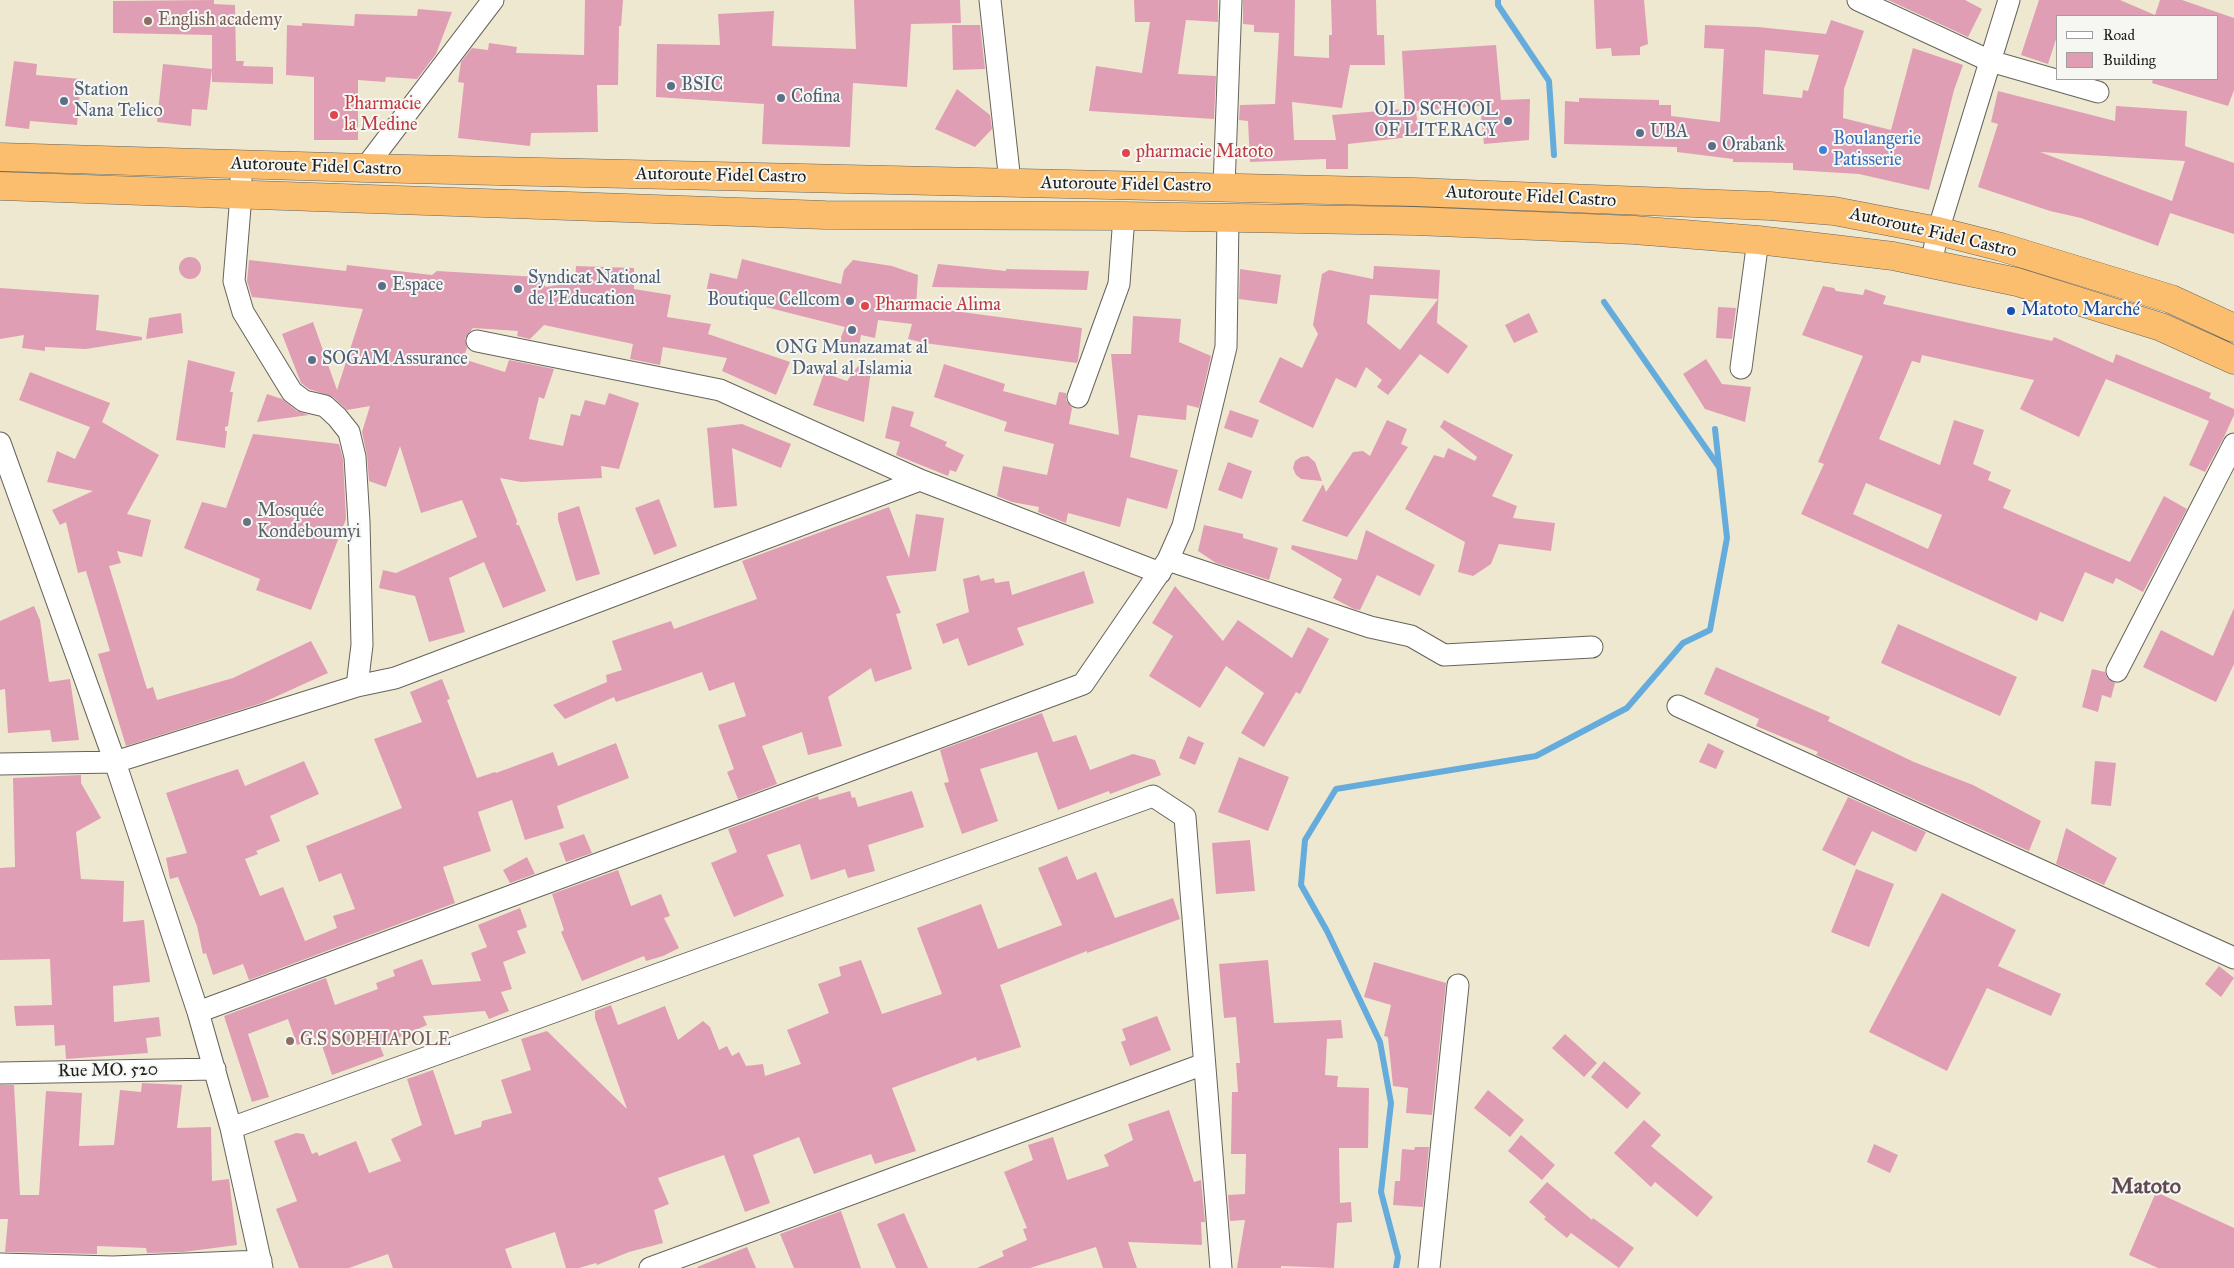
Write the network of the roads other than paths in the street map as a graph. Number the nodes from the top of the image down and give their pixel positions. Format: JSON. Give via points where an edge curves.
{"nodes":[{"id":1,"x":492,"y":0,"type":"edge"},
{"id":2,"x":990,"y":0,"type":"edge"},
{"id":3,"x":1231,"y":0,"type":"edge"},
{"id":4,"x":1858,"y":0,"type":"edge"},
{"id":5,"x":2009,"y":0,"type":"edge"},
{"id":6,"x":1990,"y":61,"type":"junction"},
{"id":7,"x":2056,"y":80,"type":"edge"},
{"id":8,"x":2056,"y":80,"type":"edge"},
{"id":9,"x":2098,"y":92,"type":"dead end"},
{"id":10,"x":0,"y":157,"type":"edge"},
{"id":11,"x":241,"y":164,"type":"junction"},
{"id":12,"x":365,"y":168,"type":"junction"},
{"id":13,"x":1010,"y":182,"type":"junction"},
{"id":14,"x":0,"y":186,"type":"edge"},
{"id":15,"x":1224,"y":187,"type":"junction"},
{"id":16,"x":241,"y":195,"type":"junction"},
{"id":17,"x":1124,"y":216,"type":"junction"},
{"id":18,"x":1228,"y":219,"type":"junction"},
{"id":19,"x":1938,"y":231,"type":"junction"},
{"id":20,"x":1758,"y":240,"type":"junction"},
{"id":21,"x":1931,"y":264,"type":"junction"},
{"id":22,"x":2234,"y":328,"type":"edge"},
{"id":23,"x":477,"y":341,"type":"dead end"},
{"id":24,"x":2234,"y":360,"type":"edge"},
{"id":25,"x":1741,"y":368,"type":"dead end"},
{"id":26,"x":1078,"y":397,"type":"dead end"},
{"id":27,"x":0,"y":443,"type":"edge"},
{"id":28,"x":2234,"y":444,"type":"edge"},
{"id":29,"x":920,"y":480,"type":"junction"},
{"id":30,"x":1164,"y":567,"type":"junction"},
{"id":31,"x":1592,"y":647,"type":"dead end"},
{"id":32,"x":2117,"y":672,"type":"dead end"},
{"id":33,"x":357,"y":686,"type":"junction"},
{"id":34,"x":1678,"y":706,"type":"dead end"},
{"id":35,"x":114,"y":762,"type":"junction"},
{"id":36,"x":0,"y":764,"type":"edge"},
{"id":37,"x":2234,"y":958,"type":"edge"},
{"id":38,"x":1458,"y":985,"type":"dead end"},
{"id":39,"x":198,"y":1012,"type":"junction"},
{"id":40,"x":1204,"y":1064,"type":"junction"},
{"id":41,"x":215,"y":1069,"type":"junction"},
{"id":42,"x":0,"y":1073,"type":"edge"},
{"id":43,"x":231,"y":1128,"type":"junction"},
{"id":44,"x":0,"y":1264,"type":"edge"},
{"id":45,"x":261,"y":1264,"type":"edge"},
{"id":46,"x":650,"y":1268,"type":"edge"},
{"id":47,"x":1221,"y":1268,"type":"edge"},
{"id":48,"x":1429,"y":1268,"type":"edge"}],
"edges":[{"from":1,"to":12,"type":"street"},
{"from":2,"to":13,"type":"street"},
{"from":3,"to":15,"type":"street"},
{"from":4,"to":6,"type":"street"},
{"from":5,"to":6,"type":"street"},
{"from":6,"to":7,"type":"street"},
{"from":6,"to":19,"type":"street"},
{"from":8,"to":9,"type":"street"},
{"from":10,"to":11,"type":"highway","name":"Autoroute Fidel Castro"},
{"from":11,"to":12,"type":"highway","name":"Autoroute Fidel Castro"},
{"from":11,"to":16,"type":"street"},
{"from":12,"to":13,"type":"highway","name":"Autoroute Fidel Castro"},
{"from":13,"to":15,"type":"highway","name":"Autoroute Fidel Castro"},
{"from":14,"to":16,"type":"highway","name":"Autoroute Fidel Castro"},
{"from":15,"to":19,"type":"highway","name":"Autoroute Fidel Castro","via":[[1770,206],[1834,211]]},
{"from":16,"to":17,"type":"highway","name":"Autoroute Fidel Castro","via":[[825,214]]},
{"from":16,"to":33,"type":"street","via":[[234,281],[243,312],[292,392],[304,401],[324,406],[349,432],[355,458],[359,522],[362,645]]},
{"from":17,"to":18,"type":"highway","name":"Autoroute Fidel Castro"},
{"from":17,"to":26,"type":"street","via":[[1119,284]]},
{"from":18,"to":20,"type":"highway","name":"Autoroute Fidel Castro","via":[[1434,222],[1634,230]]},
{"from":18,"to":30,"type":"street","via":[[1226,347],[1183,526]]},
{"from":19,"to":21,"type":"street"},
{"from":19,"to":22,"type":"highway","name":"Autoroute Fidel Castro","via":[[2171,299]]},
{"from":20,"to":21,"type":"highway","name":"Autoroute Fidel Castro","via":[[1893,256]]},
{"from":20,"to":25,"type":"street"},
{"from":21,"to":24,"type":"highway","name":"Autoroute Fidel Castro","via":[[2017,282],[2161,326]]},
{"from":23,"to":29,"type":"street","via":[[720,390]]},
{"from":27,"to":35,"type":"street"},
{"from":28,"to":32,"type":"street"},
{"from":29,"to":30,"type":"street"},
{"from":29,"to":33,"type":"street","via":[[404,675]]},
{"from":30,"to":31,"type":"street","via":[[1411,636],[1444,655]]},
{"from":30,"to":39,"type":"street","via":[[1083,684]]},
{"from":33,"to":35,"type":"street"},
{"from":34,"to":37,"type":"street"},
{"from":35,"to":36,"type":"street"},
{"from":35,"to":39,"type":"street"},
{"from":38,"to":48,"type":"street"},
{"from":39,"to":41,"type":"street"},
{"from":40,"to":43,"type":"street","via":[[1184,817],[1153,796]]},
{"from":40,"to":46,"type":"street"},
{"from":40,"to":47,"type":"street"},
{"from":41,"to":42,"type":"street","name":"Rue MO. 520"},
{"from":41,"to":43,"type":"street"},
{"from":43,"to":45,"type":"street"},
{"from":44,"to":45,"type":"street","via":[[113,1267]]}]}
